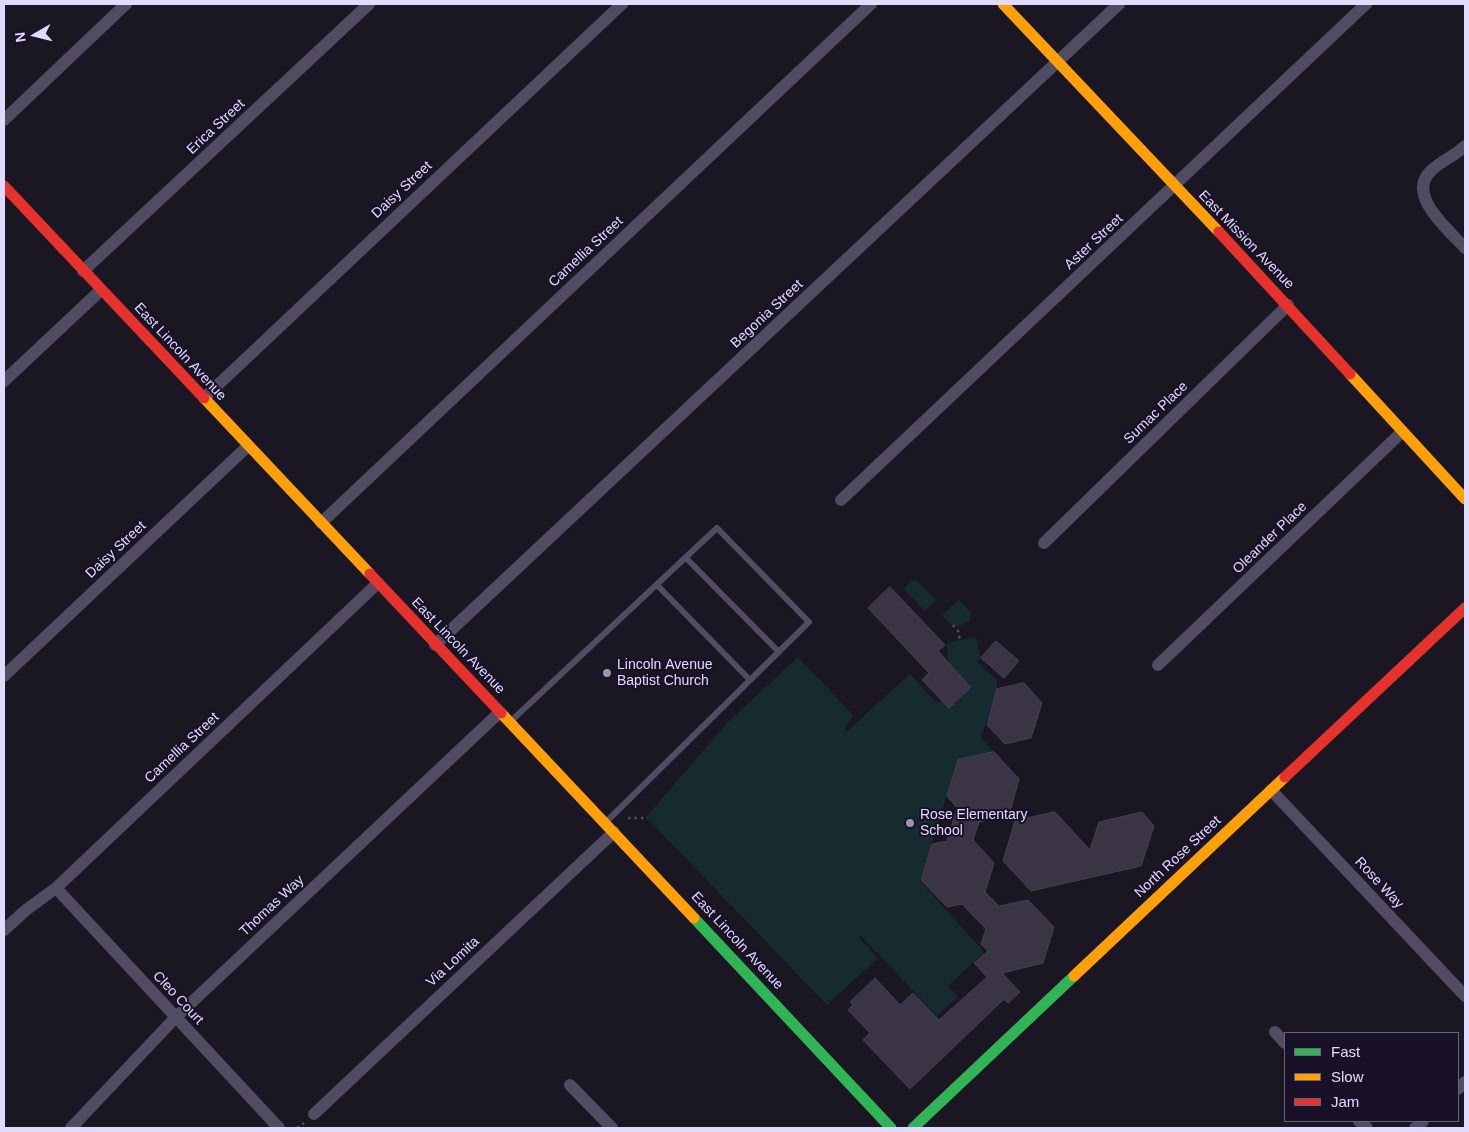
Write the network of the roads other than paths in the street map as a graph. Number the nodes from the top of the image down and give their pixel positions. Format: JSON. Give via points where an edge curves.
{"nodes":[{"id":1,"x":126,"y":4,"type":"edge"},
{"id":2,"x":369,"y":4,"type":"edge"},
{"id":3,"x":622,"y":4,"type":"edge"},
{"id":4,"x":871,"y":4,"type":"edge"},
{"id":5,"x":1002,"y":4,"type":"edge"},
{"id":6,"x":1119,"y":4,"type":"edge"},
{"id":7,"x":1366,"y":4,"type":"edge"},
{"id":8,"x":1058,"y":62,"type":"junction"},
{"id":9,"x":4,"y":120,"type":"edge"},
{"id":10,"x":1465,"y":146,"type":"edge"},
{"id":11,"x":4,"y":186,"type":"edge"},
{"id":12,"x":1174,"y":187,"type":"junction"},
{"id":13,"x":1465,"y":248,"type":"edge"},
{"id":14,"x":83,"y":271,"type":"junction"},
{"id":15,"x":101,"y":290,"type":"junction"},
{"id":16,"x":1288,"y":305,"type":"junction"},
{"id":17,"x":4,"y":381,"type":"edge"},
{"id":18,"x":204,"y":398,"type":"junction"},
{"id":19,"x":1402,"y":432,"type":"junction"},
{"id":20,"x":248,"y":446,"type":"junction"},
{"id":21,"x":1465,"y":498,"type":"edge"},
{"id":22,"x":841,"y":500,"type":"dead end"},
{"id":23,"x":321,"y":522,"type":"junction"},
{"id":24,"x":1044,"y":543,"type":"dead end"},
{"id":25,"x":686,"y":558,"type":"junction"},
{"id":26,"x":378,"y":583,"type":"junction"},
{"id":27,"x":657,"y":585,"type":"junction"},
{"id":28,"x":1465,"y":608,"type":"edge"},
{"id":29,"x":436,"y":645,"type":"junction"},
{"id":30,"x":779,"y":652,"type":"junction"},
{"id":31,"x":1158,"y":665,"type":"dead end"},
{"id":32,"x":4,"y":676,"type":"edge"},
{"id":33,"x":750,"y":680,"type":"junction"},
{"id":34,"x":500,"y":712,"type":"junction"},
{"id":35,"x":510,"y":722,"type":"junction"},
{"id":36,"x":1271,"y":790,"type":"junction"},
{"id":37,"x":610,"y":828,"type":"junction"},
{"id":38,"x":56,"y":888,"type":"junction"},
{"id":39,"x":4,"y":930,"type":"edge"},
{"id":40,"x":1465,"y":996,"type":"edge"},
{"id":41,"x":175,"y":1018,"type":"junction"},
{"id":42,"x":1275,"y":1032,"type":"dead end"},
{"id":43,"x":1284,"y":1042,"type":"edge"},
{"id":44,"x":570,"y":1084,"type":"dead end"},
{"id":45,"x":314,"y":1114,"type":"dead end"},
{"id":46,"x":71,"y":1128,"type":"edge"},
{"id":47,"x":279,"y":1128,"type":"edge"},
{"id":48,"x":612,"y":1128,"type":"edge"},
{"id":49,"x":891,"y":1128,"type":"edge"},
{"id":50,"x":913,"y":1128,"type":"edge"}],
"edges":[{"from":1,"to":9,"type":"street"},
{"from":2,"to":14,"type":"street","name":"Erica Street"},
{"from":3,"to":18,"type":"street","name":"Daisy Street"},
{"from":4,"to":23,"type":"street","name":"Camellia Street"},
{"from":5,"to":8,"type":"main road","name":"East Mission Avenue"},
{"from":6,"to":8,"type":"street","name":"Begonia Street"},
{"from":7,"to":12,"type":"street","name":"Aster Street"},
{"from":8,"to":12,"type":"main road","name":"East Mission Avenue"},
{"from":8,"to":29,"type":"street","name":"Begonia Street"},
{"from":10,"to":13,"type":"street","via":[[1432,169],[1424,179],[1424,199],[1428,208]]},
{"from":11,"to":14,"type":"main road","name":"East Lincoln Avenue"},
{"from":12,"to":16,"type":"main road","name":"East Mission Avenue"},
{"from":12,"to":22,"type":"street","name":"Aster Street"},
{"from":14,"to":15,"type":"main road","name":"East Lincoln Avenue"},
{"from":15,"to":17,"type":"street"},
{"from":15,"to":18,"type":"main road","name":"East Lincoln Avenue"},
{"from":16,"to":19,"type":"main road","name":"East Mission Avenue"},
{"from":16,"to":24,"type":"street","name":"Sumac Place"},
{"from":18,"to":20,"type":"main road","name":"East Lincoln Avenue"},
{"from":19,"to":21,"type":"main road","name":"East Mission Avenue"},
{"from":19,"to":31,"type":"street","name":"Oleander Place"},
{"from":20,"to":23,"type":"main road","name":"East Lincoln Avenue"},
{"from":20,"to":32,"type":"street","name":"Daisy Street"},
{"from":23,"to":26,"type":"main road","name":"East Lincoln Avenue"},
{"from":25,"to":27,"type":"lane"},
{"from":25,"to":30,"type":"lane"},
{"from":25,"to":30,"type":"lane","via":[[717,528],[809,622]]},
{"from":26,"to":29,"type":"main road","name":"East Lincoln Avenue"},
{"from":26,"to":38,"type":"street","name":"Camellia Street"},
{"from":27,"to":33,"type":"lane"},
{"from":27,"to":35,"type":"lane"},
{"from":28,"to":36,"type":"main road","name":"North Rose Street"},
{"from":29,"to":34,"type":"main road","name":"East Lincoln Avenue"},
{"from":30,"to":33,"type":"lane"},
{"from":33,"to":37,"type":"lane"},
{"from":34,"to":35,"type":"main road","name":"East Lincoln Avenue"},
{"from":34,"to":41,"type":"street","name":"Thomas Way"},
{"from":35,"to":37,"type":"main road","name":"East Lincoln Avenue"},
{"from":36,"to":40,"type":"street","name":"Rose Way"},
{"from":36,"to":50,"type":"main road","name":"North Rose Street"},
{"from":37,"to":45,"type":"street","name":"Via Lomita"},
{"from":37,"to":49,"type":"main road","name":"East Lincoln Avenue"},
{"from":38,"to":39,"type":"street","name":"Camellia Street"},
{"from":38,"to":41,"type":"street","name":"Cleo Court"},
{"from":41,"to":46,"type":"street","name":"Thomas Way"},
{"from":41,"to":47,"type":"street","name":"Cleo Court"},
{"from":42,"to":43,"type":"street"},
{"from":44,"to":48,"type":"street"}]}
